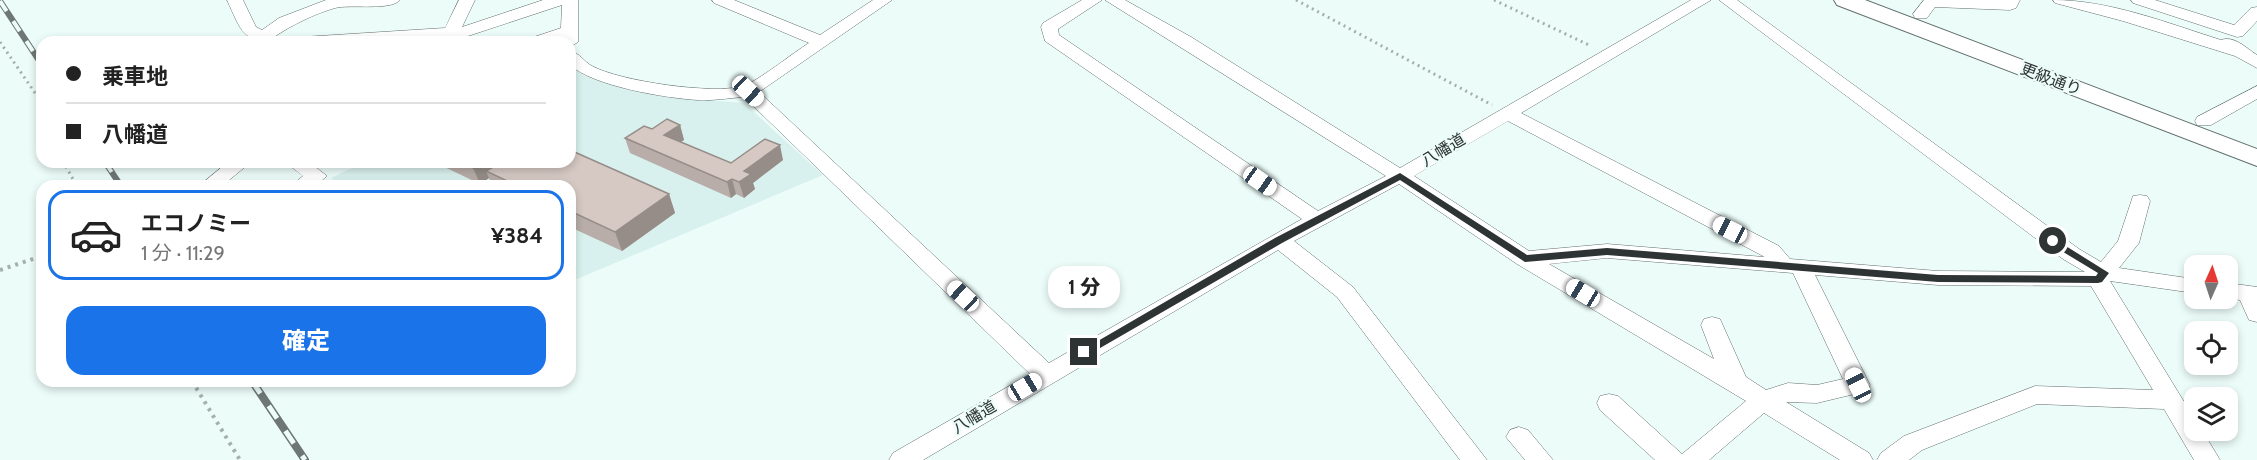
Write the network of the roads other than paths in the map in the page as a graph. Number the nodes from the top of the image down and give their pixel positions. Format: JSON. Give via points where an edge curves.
{"nodes":[{"id":1,"x":235,"y":0,"type":"edge"},
{"id":2,"x":392,"y":0,"type":"edge"},
{"id":3,"x":467,"y":0,"type":"edge"},
{"id":4,"x":559,"y":0,"type":"edge"},
{"id":5,"x":570,"y":0,"type":"edge"},
{"id":6,"x":720,"y":0,"type":"edge"},
{"id":7,"x":884,"y":0,"type":"edge"},
{"id":8,"x":1094,"y":0,"type":"edge"},
{"id":9,"x":1113,"y":0,"type":"edge"},
{"id":10,"x":1703,"y":0,"type":"edge"},
{"id":11,"x":1727,"y":0,"type":"edge"},
{"id":12,"x":1845,"y":0,"type":"edge"},
{"id":13,"x":1884,"y":0,"type":"edge"},
{"id":14,"x":2012,"y":0,"type":"edge"},
{"id":15,"x":2061,"y":0,"type":"edge"},
{"id":16,"x":2139,"y":0,"type":"edge"},
{"id":17,"x":337,"y":2,"type":"edge"},
{"id":18,"x":2257,"y":13,"type":"edge"},
{"id":19,"x":1921,"y":14,"type":"junction"},
{"id":20,"x":2226,"y":30,"type":"junction"},
{"id":21,"x":260,"y":36,"type":"edge"},
{"id":22,"x":271,"y":36,"type":"edge"},
{"id":23,"x":458,"y":36,"type":"edge"},
{"id":24,"x":570,"y":36,"type":"edge"},
{"id":25,"x":822,"y":42,"type":"junction"},
{"id":26,"x":2237,"y":51,"type":"junction"},
{"id":27,"x":576,"y":61,"type":"edge"},
{"id":28,"x":2257,"y":63,"type":"edge"},
{"id":29,"x":748,"y":91,"type":"junction"},
{"id":30,"x":2257,"y":91,"type":"edge"},
{"id":31,"x":1506,"y":113,"type":"junction"},
{"id":32,"x":2204,"y":121,"type":"junction"},
{"id":33,"x":2257,"y":141,"type":"edge"},
{"id":34,"x":2257,"y":158,"type":"edge"},
{"id":35,"x":233,"y":168,"type":"edge"},
{"id":36,"x":306,"y":168,"type":"edge"},
{"id":37,"x":1400,"y":176,"type":"junction"},
{"id":38,"x":216,"y":180,"type":"edge"},
{"id":39,"x":311,"y":180,"type":"edge"},
{"id":40,"x":2140,"y":201,"type":"dead end"},
{"id":41,"x":1317,"y":220,"type":"junction"},
{"id":42,"x":1279,"y":240,"type":"junction"},
{"id":43,"x":1525,"y":259,"type":"junction"},
{"id":44,"x":1791,"y":266,"type":"junction"},
{"id":45,"x":2101,"y":276,"type":"junction"},
{"id":46,"x":2184,"y":285,"type":"edge"},
{"id":47,"x":2244,"y":293,"type":"edge"},
{"id":48,"x":2257,"y":314,"type":"edge"},
{"id":49,"x":1712,"y":325,"type":"dead end"},
{"id":50,"x":1045,"y":374,"type":"junction"},
{"id":51,"x":1736,"y":383,"type":"junction"},
{"id":52,"x":1763,"y":400,"type":"junction"},
{"id":53,"x":2170,"y":400,"type":"junction"},
{"id":54,"x":1609,"y":403,"type":"dead end"},
{"id":55,"x":1519,"y":437,"type":"dead end"},
{"id":56,"x":1856,"y":459,"type":"edge"},
{"id":57,"x":902,"y":460,"type":"edge"},
{"id":58,"x":1474,"y":460,"type":"edge"},
{"id":59,"x":1540,"y":460,"type":"edge"},
{"id":60,"x":1672,"y":460,"type":"edge"},
{"id":61,"x":1691,"y":460,"type":"edge"},
{"id":62,"x":1890,"y":460,"type":"edge"},
{"id":63,"x":2207,"y":460,"type":"edge"}],
"edges":[{"from":1,"to":21,"type":"street","via":[[249,30]]},
{"from":2,"to":17,"type":"street"},
{"from":3,"to":23,"type":"street"},
{"from":4,"to":23,"type":"street"},
{"from":5,"to":24,"type":"street"},
{"from":6,"to":25,"type":"street"},
{"from":7,"to":25,"type":"street"},
{"from":8,"to":41,"type":"street","via":[[1049,27],[1051,37]]},
{"from":9,"to":37,"type":"street"},
{"from":10,"to":31,"type":"street","name":"八幡道"},
{"from":11,"to":45,"type":"street"},
{"from":12,"to":34,"type":"street","name":"更級通り"},
{"from":13,"to":19,"type":"street","name":"更級通り"},
{"from":14,"to":19,"type":"street","via":[[2010,5],[1931,2]]},
{"from":15,"to":26,"type":"street","via":[[2129,16]]},
{"from":16,"to":20,"type":"street"},
{"from":17,"to":22,"type":"street","via":[[285,22]]},
{"from":18,"to":20,"type":"street","via":[[2237,32]]},
{"from":19,"to":32,"type":"street","name":"更級通り"},
{"from":20,"to":26,"type":"street","via":[[2225,39]]},
{"from":25,"to":29,"type":"street"},
{"from":26,"to":28,"type":"street"},
{"from":27,"to":29,"type":"street","via":[[586,70],[632,84],[699,95]]},
{"from":29,"to":50,"type":"street"},
{"from":30,"to":32,"type":"street"},
{"from":31,"to":37,"type":"street","name":"八幡道"},
{"from":31,"to":44,"type":"street","via":[[1771,251]]},
{"from":32,"to":33,"type":"street","name":"更級通り"},
{"from":35,"to":38,"type":"street"},
{"from":36,"to":39,"type":"street","via":[[317,176]]},
{"from":37,"to":41,"type":"street","name":"八幡道"},
{"from":37,"to":43,"type":"street"},
{"from":40,"to":45,"type":"street","via":[[2128,243]]},
{"from":41,"to":42,"type":"street","name":"八幡道"},
{"from":42,"to":50,"type":"street","name":"八幡道"},
{"from":42,"to":58,"type":"street","via":[[1345,292]]},
{"from":43,"to":44,"type":"street","via":[[1607,252]]},
{"from":43,"to":51,"type":"street"},
{"from":44,"to":45,"type":"street","via":[[1938,278]]},
{"from":44,"to":52,"type":"street","via":[[1858,385],[1817,394],[1788,392]]},
{"from":45,"to":46,"type":"street"},
{"from":45,"to":53,"type":"street"},
{"from":47,"to":48,"type":"street"},
{"from":49,"to":51,"type":"street"},
{"from":50,"to":57,"type":"street","name":"八幡道"},
{"from":51,"to":52,"type":"street"},
{"from":52,"to":56,"type":"street"},
{"from":52,"to":61,"type":"street"},
{"from":53,"to":62,"type":"street","via":[[2035,395],[1913,443]]},
{"from":53,"to":63,"type":"street"},
{"from":54,"to":60,"type":"street"},
{"from":55,"to":59,"type":"street"}]}
